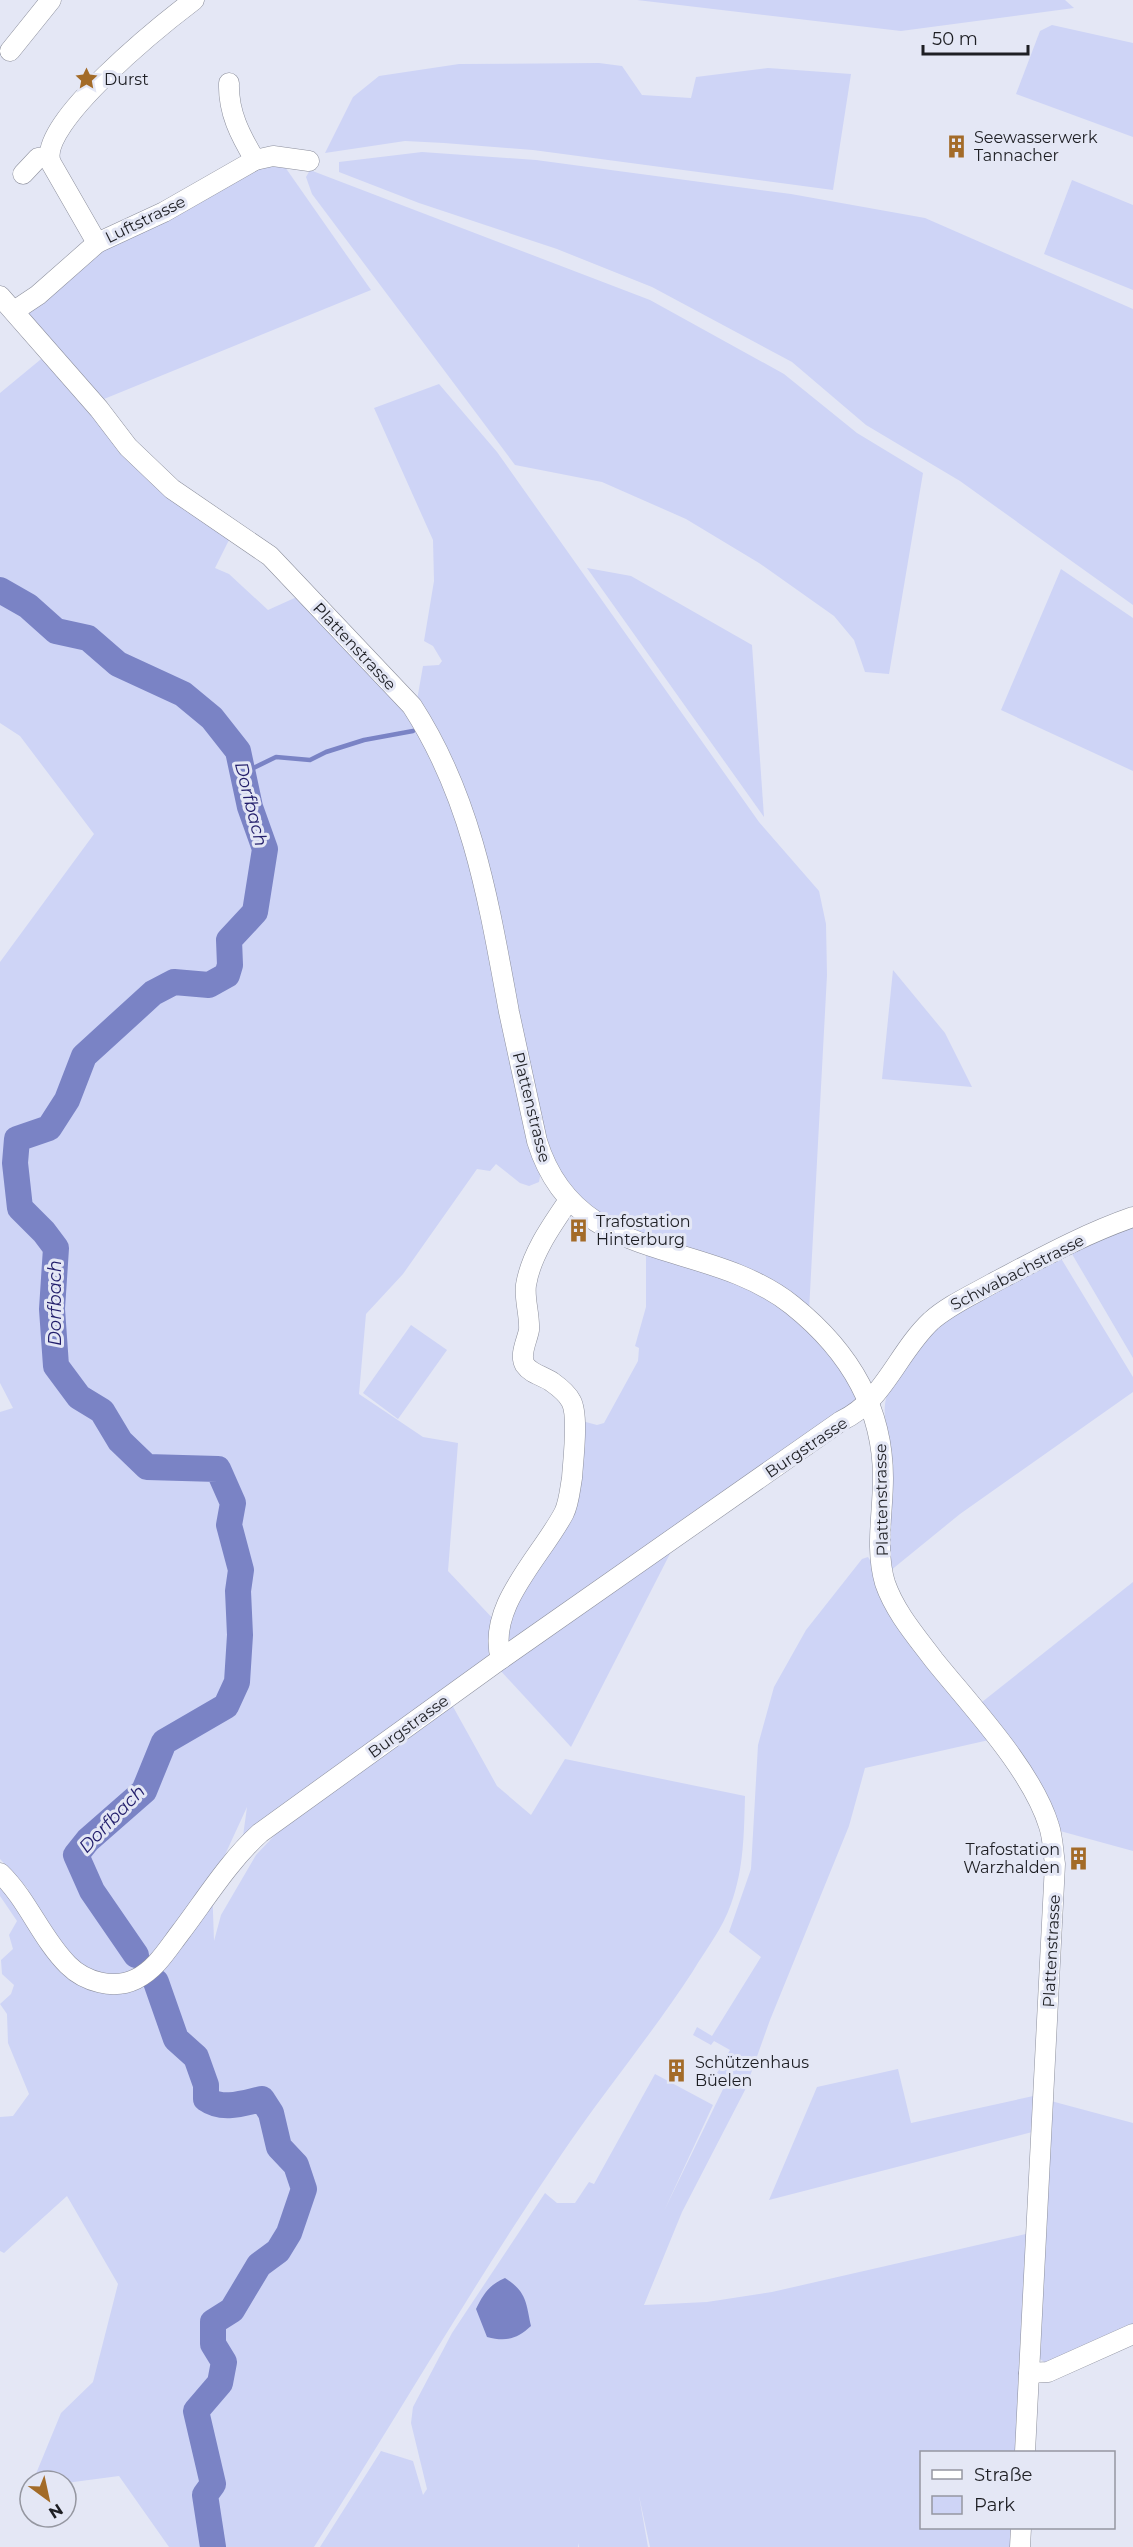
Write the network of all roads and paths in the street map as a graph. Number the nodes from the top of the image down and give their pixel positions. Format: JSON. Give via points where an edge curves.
{"nodes":[{"id":1,"x":51,"y":0,"type":"edge"},
{"id":2,"x":194,"y":0,"type":"edge"},
{"id":3,"x":10,"y":51,"type":"dead end"},
{"id":4,"x":230,"y":83,"type":"dead end"},
{"id":5,"x":48,"y":157,"type":"junction"},
{"id":6,"x":255,"y":160,"type":"junction"},
{"id":7,"x":309,"y":161,"type":"dead end"},
{"id":8,"x":23,"y":174,"type":"dead end"},
{"id":9,"x":97,"y":243,"type":"junction"},
{"id":10,"x":0,"y":296,"type":"edge"},
{"id":11,"x":14,"y":311,"type":"junction"},
{"id":12,"x":569,"y":1200,"type":"junction"},
{"id":13,"x":1133,"y":1217,"type":"edge"},
{"id":14,"x":870,"y":1403,"type":"junction"},
{"id":15,"x":501,"y":1659,"type":"junction"},
{"id":16,"x":0,"y":1873,"type":"edge"},
{"id":17,"x":1133,"y":2334,"type":"edge"},
{"id":18,"x":1029,"y":2373,"type":"junction"},
{"id":19,"x":1025,"y":2451,"type":"edge"},
{"id":20,"x":1021,"y":2529,"type":"edge"},
{"id":21,"x":1020,"y":2547,"type":"edge"}],
"edges":[{"from":1,"to":3,"type":"street"},
{"from":2,"to":5,"type":"street","via":[[136,46],[75,108]]},
{"from":4,"to":6,"type":"street","via":[[231,111]]},
{"from":5,"to":8,"type":"street","via":[[38,158]]},
{"from":5,"to":9,"type":"street"},
{"from":6,"to":7,"type":"street","via":[[273,156]]},
{"from":6,"to":9,"type":"street","name":"Luftstrasse","via":[[164,212]]},
{"from":9,"to":11,"type":"street","name":"Luftstrasse"},
{"from":10,"to":11,"type":"street","name":"Plattenstrasse"},
{"from":11,"to":12,"type":"street","name":"Plattenstrasse","via":[[128,447],[172,489],[270,556],[412,706],[448,773],[485,882],[537,1141],[548,1170]]},
{"from":12,"to":14,"type":"street","name":"Plattenstrasse","via":[[600,1224],[630,1240],[733,1270],[763,1285],[813,1323],[832,1343],[853,1370]]},
{"from":12,"to":15,"type":"street","via":[[529,1274],[529,1330],[523,1357],[530,1371],[564,1390],[572,1402],[572,1478],[565,1511],[504,1614],[497,1640]]},
{"from":13,"to":14,"type":"street","name":"Schwabachstrasse","via":[[1061,1247],[943,1310],[918,1335]]},
{"from":14,"to":15,"type":"street","name":"Burgstrasse"},
{"from":14,"to":18,"type":"street","name":"Plattenstrasse","via":[[882,1467],[879,1545],[885,1582],[897,1610],[1035,1792],[1049,1826],[1054,1854]]},
{"from":15,"to":16,"type":"street","name":"Burgstrasse","via":[[260,1833],[231,1865],[157,1964],[134,1980],[106,1984],[76,1972],[59,1955],[19,1894]]},
{"from":17,"to":18,"type":"street","via":[[1048,2372]]},
{"from":18,"to":19,"type":"street","name":"Plattenstrasse"},
{"from":20,"to":21,"type":"street"}]}
